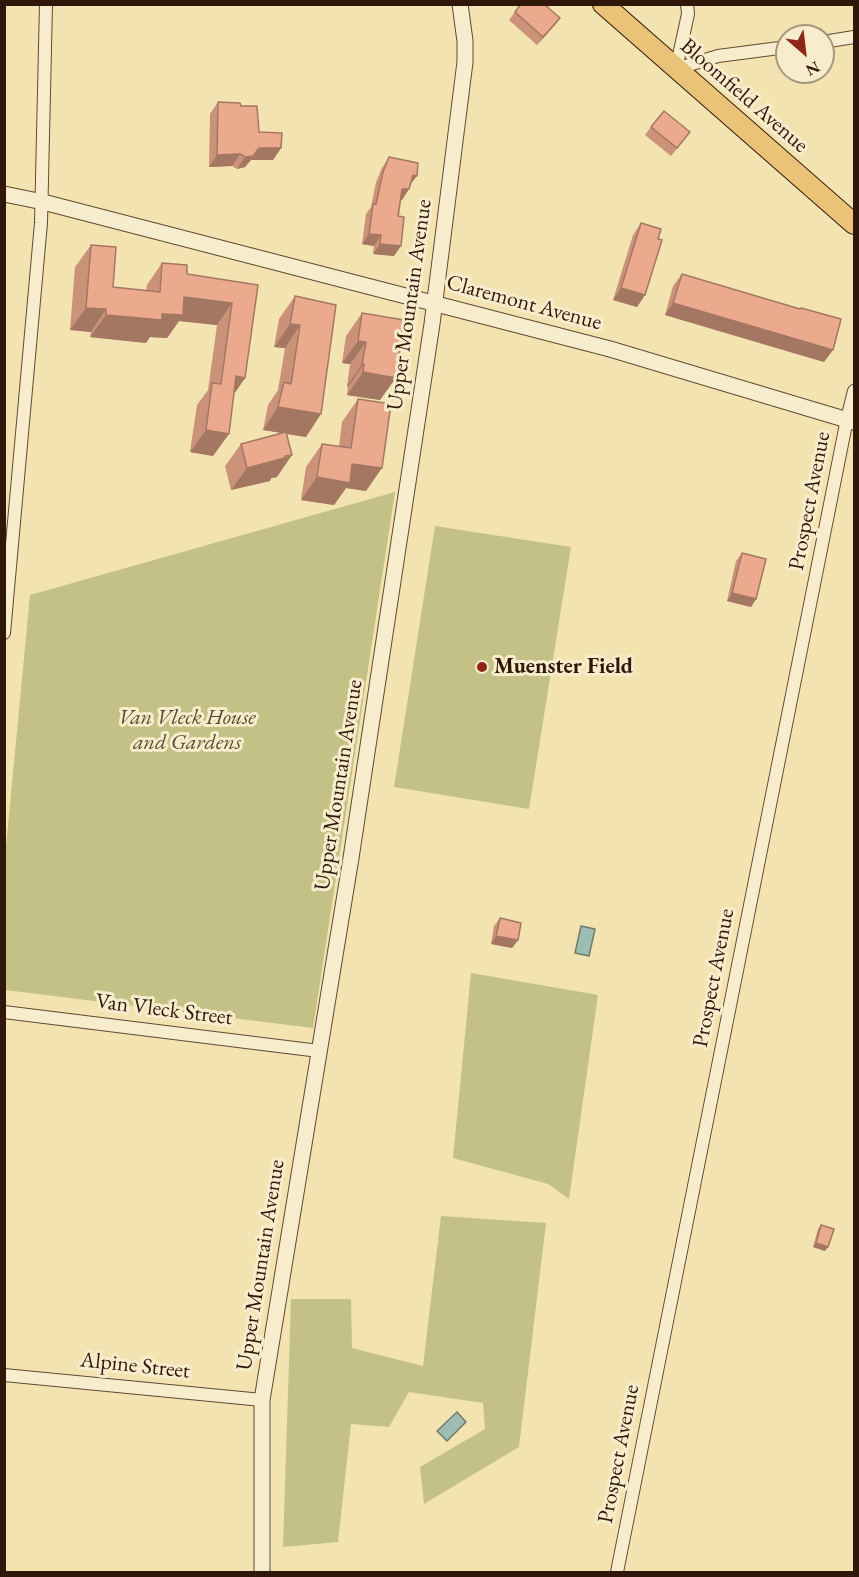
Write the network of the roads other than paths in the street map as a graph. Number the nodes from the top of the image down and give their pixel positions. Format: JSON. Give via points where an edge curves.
{"nodes":[{"id":1,"x":46,"y":4,"type":"edge"},
{"id":2,"x":460,"y":4,"type":"edge"},
{"id":3,"x":603,"y":4,"type":"edge"},
{"id":4,"x":687,"y":4,"type":"edge"},
{"id":5,"x":855,"y":37,"type":"edge"},
{"id":6,"x":835,"y":40,"type":"edge"},
{"id":7,"x":775,"y":49,"type":"edge"},
{"id":8,"x":676,"y":69,"type":"junction"},
{"id":9,"x":4,"y":194,"type":"edge"},
{"id":10,"x":43,"y":202,"type":"junction"},
{"id":11,"x":855,"y":224,"type":"edge"},
{"id":12,"x":434,"y":303,"type":"junction"},
{"id":13,"x":855,"y":391,"type":"edge"},
{"id":14,"x":851,"y":420,"type":"edge"},
{"id":15,"x":4,"y":633,"type":"edge"},
{"id":16,"x":4,"y":1012,"type":"edge"},
{"id":17,"x":319,"y":1051,"type":"junction"},
{"id":18,"x":4,"y":1375,"type":"edge"},
{"id":19,"x":262,"y":1400,"type":"junction"},
{"id":20,"x":262,"y":1572,"type":"edge"},
{"id":21,"x":617,"y":1572,"type":"edge"}],
"edges":[{"from":1,"to":10,"type":"street"},
{"from":2,"to":12,"type":"street","name":"Upper Mountain Avenue","via":[[465,62]]},
{"from":3,"to":8,"type":"main road","name":"Bloomfield Avenue"},
{"from":4,"to":8,"type":"street"},
{"from":5,"to":6,"type":"street"},
{"from":7,"to":8,"type":"street","via":[[718,56]]},
{"from":8,"to":11,"type":"main road","name":"Bloomfield Avenue"},
{"from":9,"to":10,"type":"street","name":"Claremont Avenue"},
{"from":10,"to":12,"type":"street","name":"Claremont Avenue"},
{"from":10,"to":15,"type":"street"},
{"from":12,"to":14,"type":"street","name":"Claremont Avenue","via":[[610,349]]},
{"from":12,"to":17,"type":"street","name":"Upper Mountain Avenue"},
{"from":13,"to":14,"type":"street","name":"Prospect Avenue"},
{"from":14,"to":21,"type":"street","name":"Prospect Avenue"},
{"from":16,"to":17,"type":"street","name":"Van Vleck Street"},
{"from":17,"to":19,"type":"street","name":"Upper Mountain Avenue"},
{"from":18,"to":19,"type":"street","name":"Alpine Street"},
{"from":19,"to":20,"type":"street","name":"Upper Mountain Avenue"}]}
